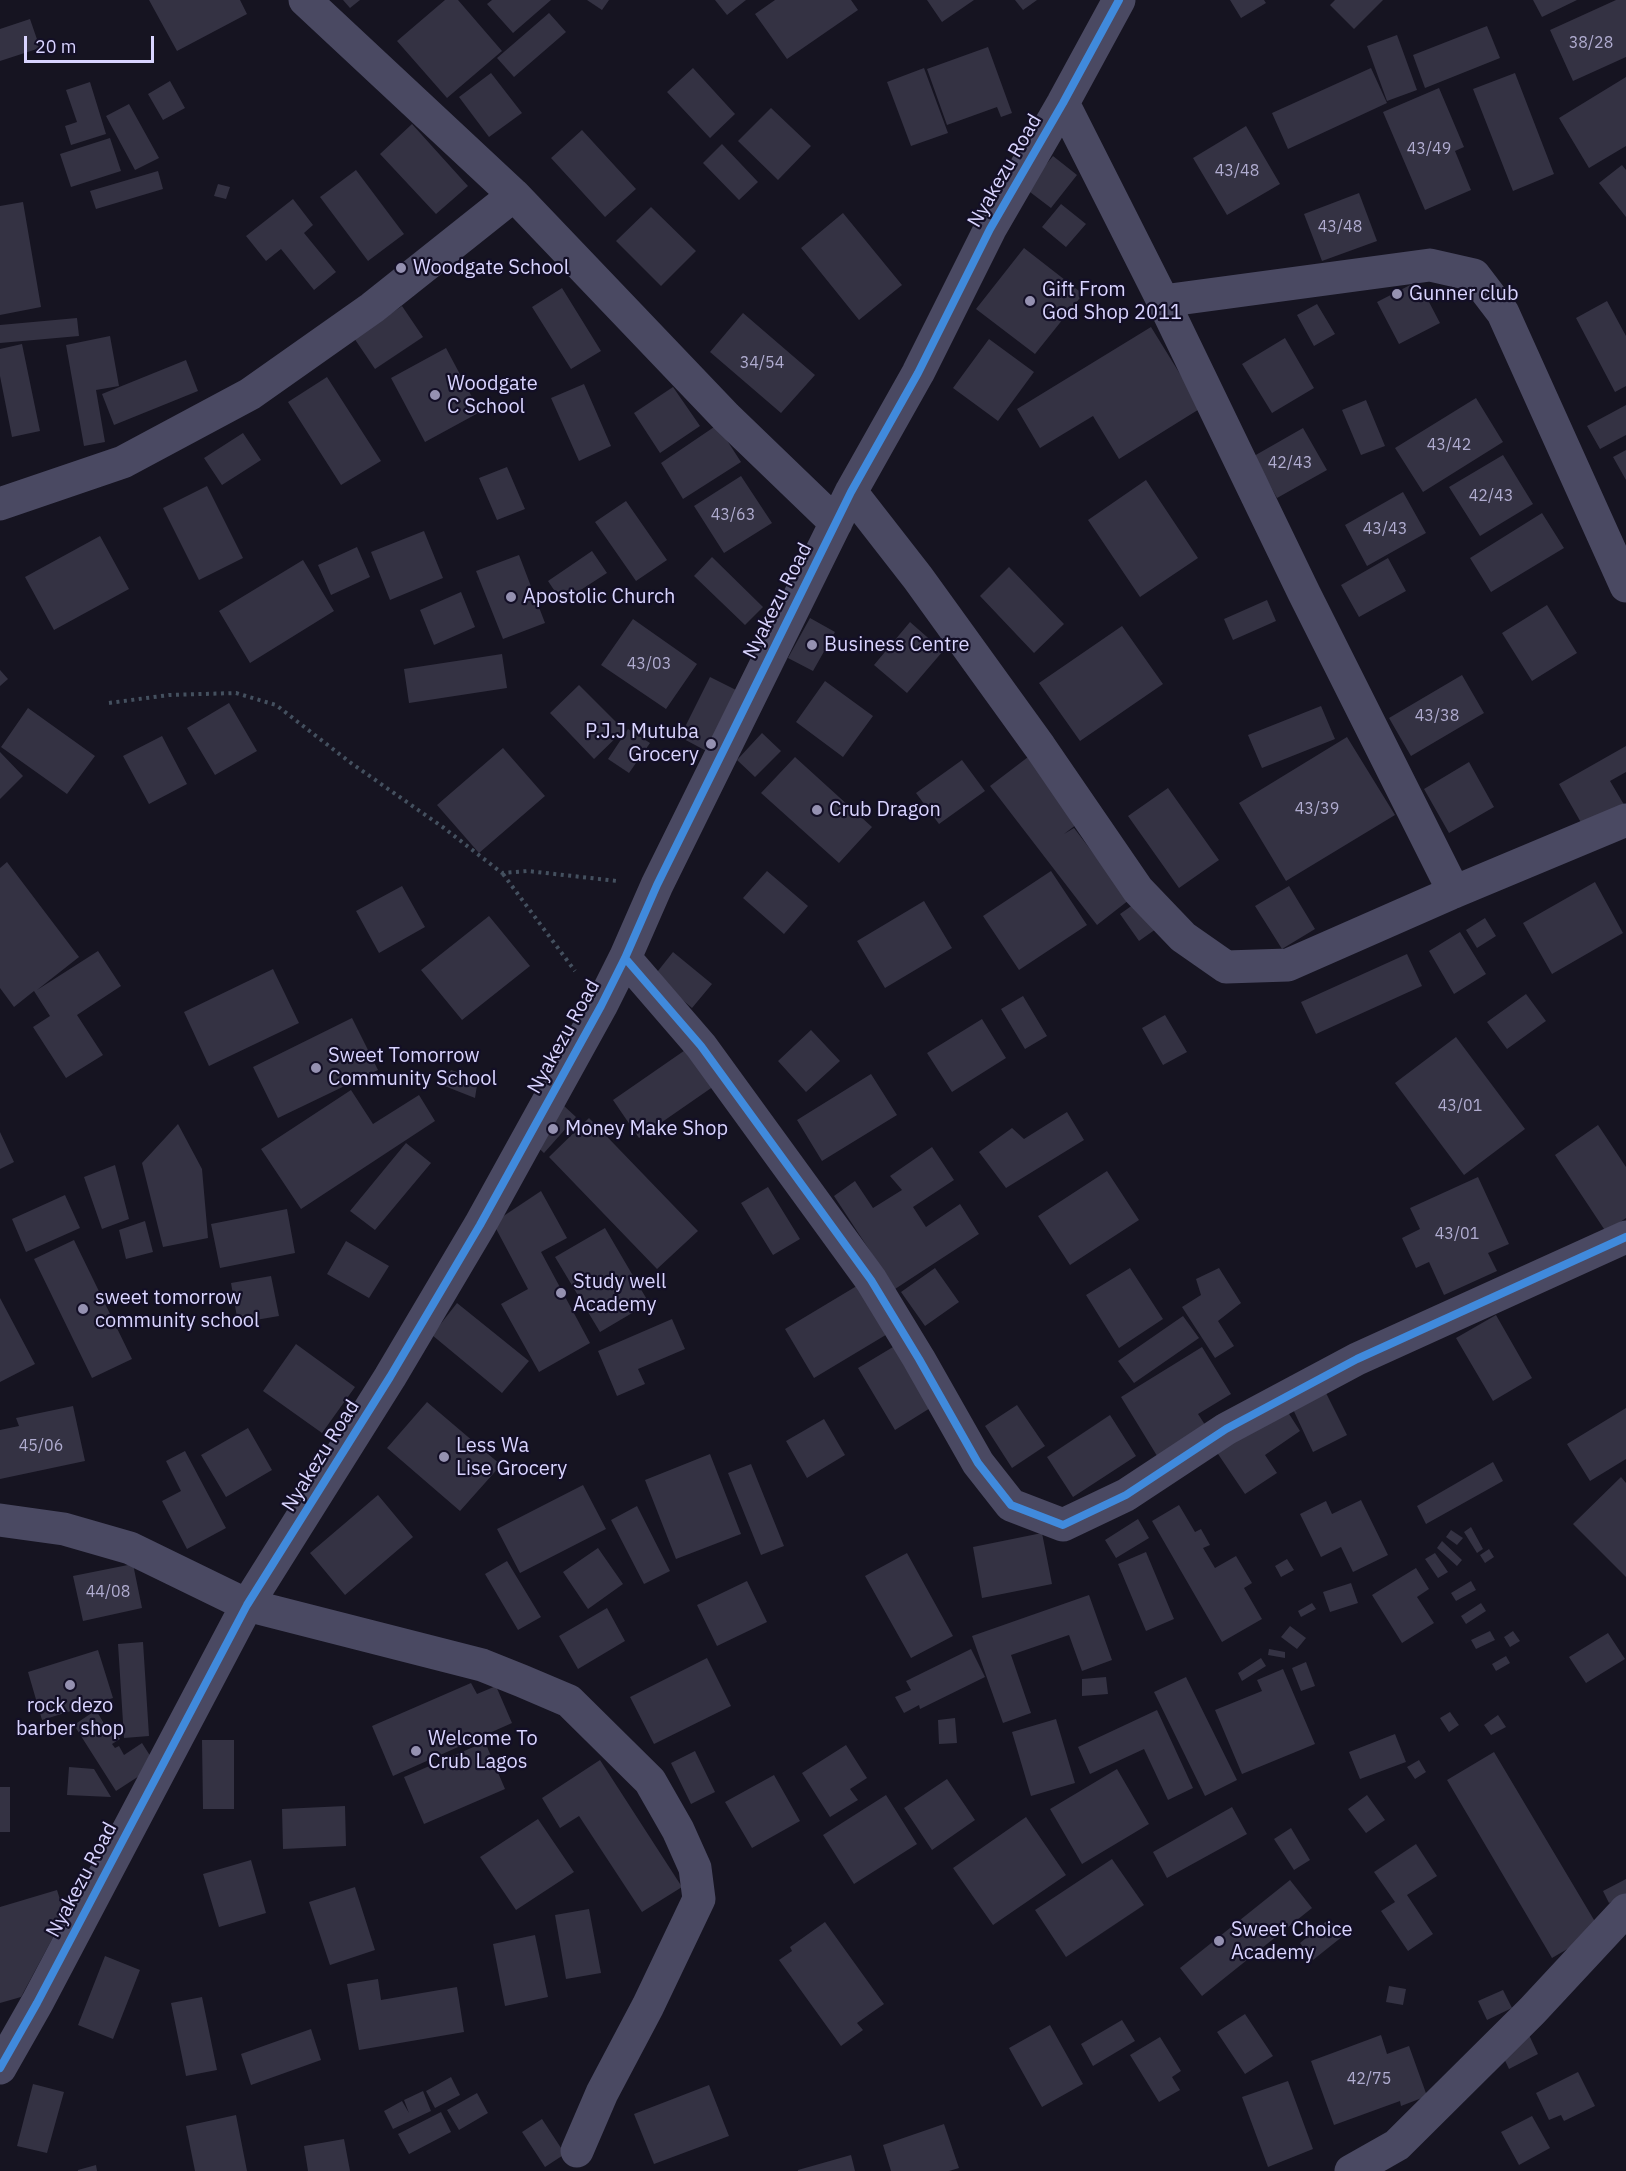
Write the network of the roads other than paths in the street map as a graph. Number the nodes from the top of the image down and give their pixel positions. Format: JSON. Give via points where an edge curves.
{"nodes":[{"id":1,"x":305,"y":0,"type":"edge"},
{"id":2,"x":1119,"y":0,"type":"edge"},
{"id":3,"x":1063,"y":103,"type":"junction"},
{"id":4,"x":514,"y":195,"type":"junction"},
{"id":5,"x":1163,"y":301,"type":"junction"},
{"id":6,"x":850,"y":492,"type":"junction"},
{"id":7,"x":0,"y":504,"type":"edge"},
{"id":8,"x":836,"y":523,"type":"junction"},
{"id":9,"x":1626,"y":586,"type":"edge"},
{"id":10,"x":1626,"y":820,"type":"edge"},
{"id":11,"x":1454,"y":892,"type":"junction"},
{"id":12,"x":625,"y":958,"type":"junction"},
{"id":13,"x":1626,"y":1237,"type":"edge"},
{"id":14,"x":0,"y":1520,"type":"edge"},
{"id":15,"x":247,"y":1605,"type":"junction"},
{"id":16,"x":1626,"y":1910,"type":"edge"},
{"id":17,"x":0,"y":2068,"type":"edge"},
{"id":18,"x":577,"y":2151,"type":"dead end"},
{"id":19,"x":1351,"y":2171,"type":"edge"}],
"edges":[{"from":1,"to":4,"type":"street"},
{"from":2,"to":3,"type":"street","name":"Nyakezu Road"},
{"from":3,"to":5,"type":"street"},
{"from":3,"to":6,"type":"street","name":"Nyakezu Road","via":[[990,230],[918,373]]},
{"from":4,"to":7,"type":"street","via":[[372,308],[250,394],[123,462]]},
{"from":4,"to":8,"type":"street","via":[[726,417]]},
{"from":5,"to":9,"type":"street","via":[[1430,265],[1474,275],[1503,313]]},
{"from":5,"to":11,"type":"street"},
{"from":6,"to":8,"type":"street","name":"Nyakezu Road"},
{"from":6,"to":11,"type":"street","via":[[918,578],[1138,890],[1183,938],[1226,967],[1288,965]]},
{"from":8,"to":12,"type":"street","name":"Nyakezu Road","via":[[657,885]]},
{"from":10,"to":11,"type":"street"},
{"from":12,"to":13,"type":"street","via":[[701,1046],[871,1280],[991,1480],[1011,1505],[1064,1525],[1126,1495],[1226,1429],[1358,1359]]},
{"from":12,"to":15,"type":"street","name":"Nyakezu Road","via":[[480,1225]]},
{"from":14,"to":15,"type":"street","via":[[64,1529],[130,1548]]},
{"from":15,"to":17,"type":"street","name":"Nyakezu Road"},
{"from":15,"to":18,"type":"street","via":[[482,1665],[569,1701],[650,1781],[695,1868],[699,1899]]},
{"from":16,"to":19,"type":"street","via":[[1532,2011],[1397,2145]]}]}
